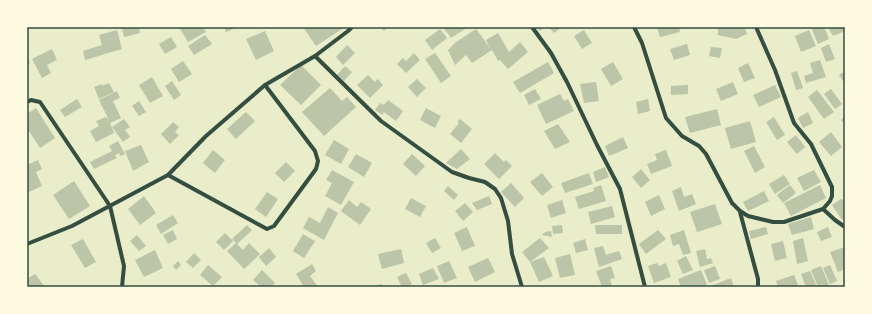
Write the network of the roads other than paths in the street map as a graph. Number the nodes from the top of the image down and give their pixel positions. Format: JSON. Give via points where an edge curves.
{"nodes":[{"id":1,"x":352,"y":27,"type":"edge"},
{"id":2,"x":532,"y":27,"type":"edge"},
{"id":3,"x":634,"y":27,"type":"edge"},
{"id":4,"x":756,"y":27,"type":"edge"},
{"id":5,"x":315,"y":56,"type":"junction"},
{"id":6,"x":265,"y":86,"type":"junction"},
{"id":7,"x":27,"y":102,"type":"edge"},
{"id":8,"x":168,"y":175,"type":"junction"},
{"id":9,"x":110,"y":206,"type":"junction"},
{"id":10,"x":822,"y":209,"type":"junction"},
{"id":11,"x":740,"y":211,"type":"junction"},
{"id":12,"x":845,"y":227,"type":"edge"},
{"id":13,"x":27,"y":244,"type":"edge"},
{"id":14,"x":122,"y":287,"type":"edge"},
{"id":15,"x":522,"y":287,"type":"edge"},
{"id":16,"x":645,"y":287,"type":"edge"},
{"id":17,"x":758,"y":287,"type":"edge"}],
"edges":[{"from":1,"to":5,"type":"street"},
{"from":2,"to":16,"type":"street","via":[[551,53],[567,82],[620,189]]},
{"from":3,"to":11,"type":"street","via":[[642,43],[666,118],[682,136],[699,146],[706,154],[732,203]]},
{"from":4,"to":10,"type":"street","via":[[794,122],[811,144],[832,187],[832,196]]},
{"from":5,"to":6,"type":"street"},
{"from":5,"to":15,"type":"street","via":[[381,121],[452,172],[485,182],[495,190],[501,198],[508,222],[512,254]]},
{"from":6,"to":8,"type":"street","via":[[206,136]]},
{"from":6,"to":8,"type":"street","via":[[315,151],[318,161],[316,169],[274,226],[267,229]]},
{"from":7,"to":9,"type":"street","via":[[40,102]]},
{"from":8,"to":9,"type":"street"},
{"from":9,"to":13,"type":"street","via":[[72,226]]},
{"from":9,"to":14,"type":"street","via":[[124,266]]},
{"from":10,"to":11,"type":"street","via":[[784,222],[748,216]]},
{"from":10,"to":12,"type":"street"},
{"from":11,"to":17,"type":"street"}]}
